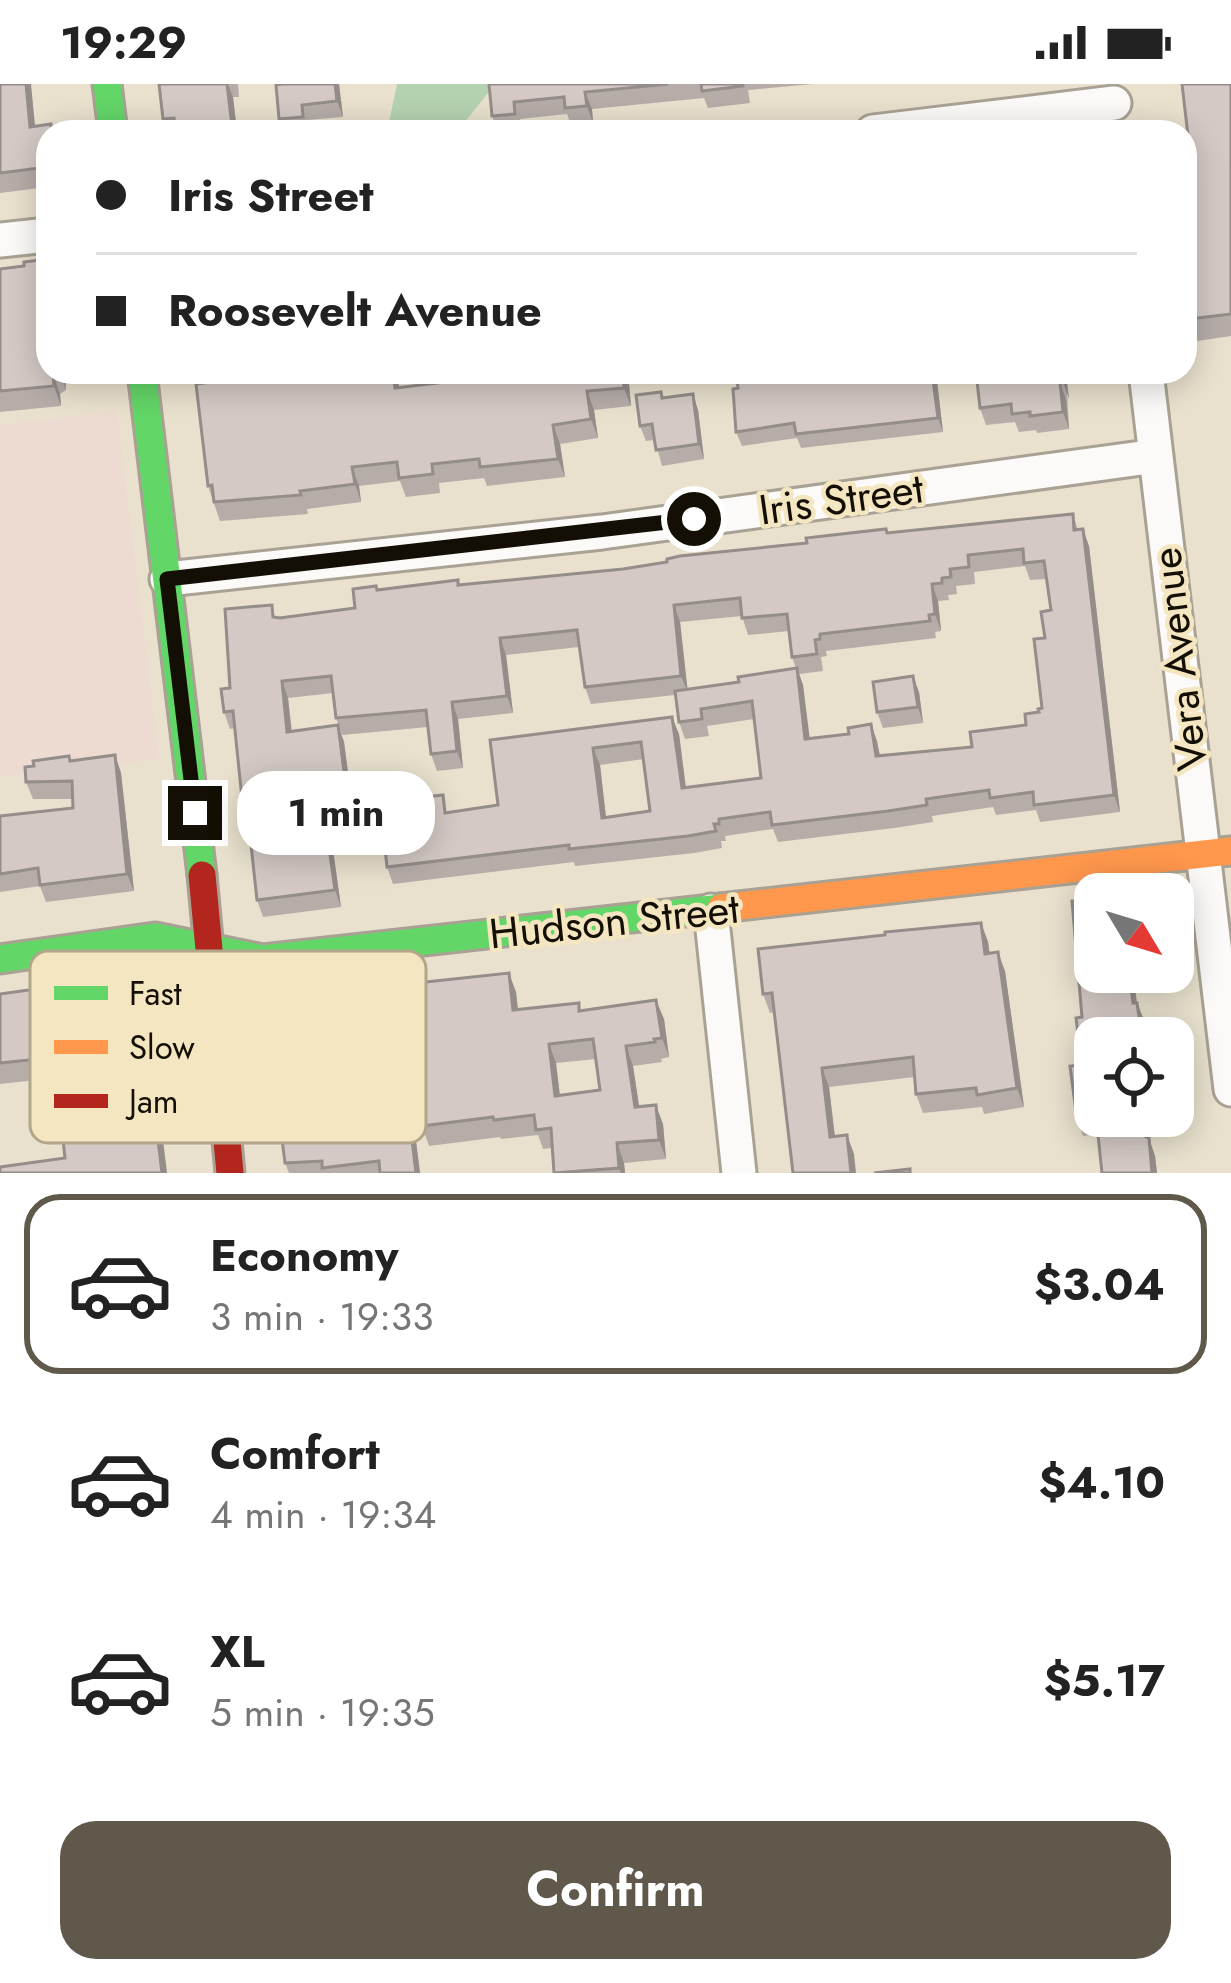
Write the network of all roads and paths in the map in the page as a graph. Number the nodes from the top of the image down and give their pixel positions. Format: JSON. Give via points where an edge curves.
{"nodes":[{"id":1,"x":107,"y":84,"type":"edge"},
{"id":2,"x":1115,"y":106,"type":"edge"},
{"id":3,"x":112,"y":120,"type":"edge"},
{"id":4,"x":985,"y":120,"type":"edge"},
{"id":5,"x":36,"y":236,"type":"edge"},
{"id":6,"x":0,"y":240,"type":"edge"},
{"id":7,"x":143,"y":384,"type":"edge"},
{"id":8,"x":1147,"y":384,"type":"edge"},
{"id":9,"x":1156,"y":456,"type":"junction"},
{"id":10,"x":167,"y":579,"type":"junction"},
{"id":11,"x":1218,"y":853,"type":"edge"},
{"id":12,"x":711,"y":911,"type":"junction"},
{"id":13,"x":211,"y":949,"type":"junction"},
{"id":14,"x":56,"y":951,"type":"edge"},
{"id":15,"x":221,"y":951,"type":"edge"},
{"id":16,"x":338,"y":951,"type":"edge"},
{"id":17,"x":30,"y":955,"type":"edge"},
{"id":18,"x":0,"y":959,"type":"edge"},
{"id":19,"x":1231,"y":1089,"type":"edge"},
{"id":20,"x":227,"y":1143,"type":"edge"},
{"id":21,"x":230,"y":1173,"type":"edge"},
{"id":22,"x":739,"y":1173,"type":"edge"}],
"edges":[{"from":1,"to":3,"type":"street"},
{"from":2,"to":4,"type":"street"},
{"from":5,"to":6,"type":"street"},
{"from":7,"to":10,"type":"street"},
{"from":8,"to":9,"type":"street","name":"Vera Avenue"},
{"from":9,"to":10,"type":"street","name":"Iris Street","via":[[602,532]]},
{"from":9,"to":11,"type":"street","name":"Vera Avenue","via":[[1196,805]]},
{"from":10,"to":13,"type":"street"},
{"from":11,"to":12,"type":"street","name":"Hudson Street"},
{"from":11,"to":19,"type":"street","name":"Vera Avenue","via":[[1207,897]]},
{"from":12,"to":16,"type":"street","name":"Hudson Street"},
{"from":12,"to":22,"type":"street"},
{"from":13,"to":14,"type":"street","name":"Hudson Street","via":[[155,937]]},
{"from":13,"to":15,"type":"street","name":"Hudson Street"},
{"from":17,"to":18,"type":"street","name":"Hudson Street"},
{"from":20,"to":21,"type":"street"}]}
